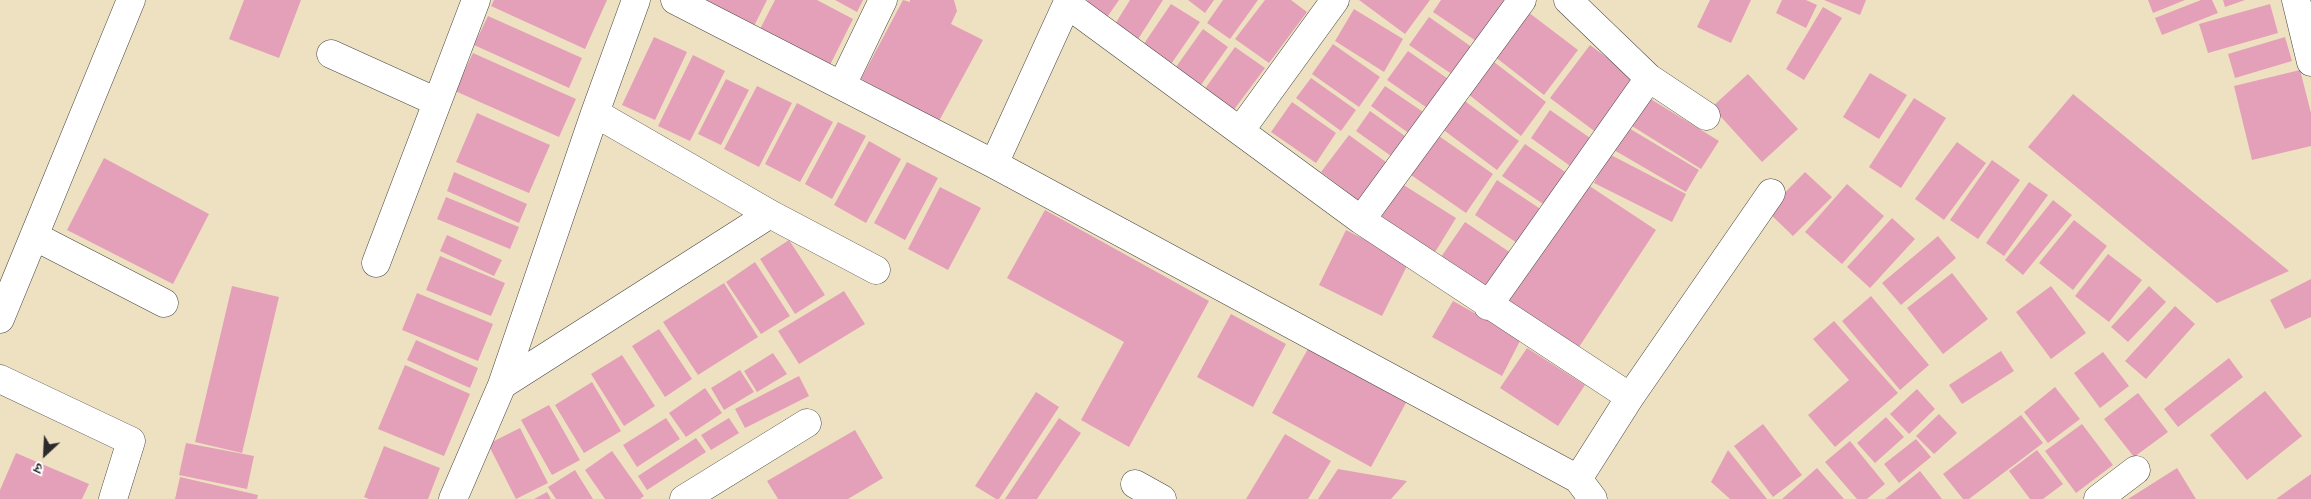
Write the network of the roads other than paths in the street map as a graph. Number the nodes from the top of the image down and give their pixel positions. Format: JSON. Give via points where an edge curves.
{"nodes":[{"id":1,"x":131,"y":0,"type":"edge"},
{"id":2,"x":476,"y":0,"type":"edge"},
{"id":3,"x":636,"y":0,"type":"edge"},
{"id":4,"x":676,"y":0,"type":"edge"},
{"id":5,"x":883,"y":0,"type":"edge"},
{"id":6,"x":1522,"y":0,"type":"edge"},
{"id":7,"x":1568,"y":0,"type":"edge"},
{"id":8,"x":2296,"y":0,"type":"edge"},
{"id":9,"x":1325,"y":3,"type":"edge"},
{"id":10,"x":331,"y":54,"type":"dead end"},
{"id":11,"x":2311,"y":62,"type":"edge"},
{"id":12,"x":1649,"y":78,"type":"junction"},
{"id":13,"x":842,"y":85,"type":"junction"},
{"id":14,"x":438,"y":102,"type":"junction"},
{"id":15,"x":595,"y":113,"type":"junction"},
{"id":16,"x":1706,"y":116,"type":"dead end"},
{"id":17,"x":1240,"y":131,"type":"junction"},
{"id":18,"x":994,"y":164,"type":"junction"},
{"id":19,"x":1771,"y":192,"type":"dead end"},
{"id":20,"x":770,"y":214,"type":"junction"},
{"id":21,"x":1361,"y":220,"type":"junction"},
{"id":22,"x":34,"y":236,"type":"junction"},
{"id":23,"x":376,"y":262,"type":"dead end"},
{"id":24,"x":876,"y":270,"type":"dead end"},
{"id":25,"x":164,"y":303,"type":"dead end"},
{"id":26,"x":1488,"y":306,"type":"junction"},
{"id":27,"x":0,"y":319,"type":"edge"},
{"id":28,"x":0,"y":379,"type":"edge"},
{"id":29,"x":502,"y":385,"type":"junction"},
{"id":30,"x":1630,"y":398,"type":"junction"},
{"id":31,"x":807,"y":423,"type":"dead end"},
{"id":32,"x":2136,"y":470,"type":"dead end"},
{"id":33,"x":1135,"y":484,"type":"dead end"},
{"id":34,"x":1586,"y":489,"type":"edge"},
{"id":35,"x":113,"y":499,"type":"edge"},
{"id":36,"x":453,"y":499,"type":"edge"},
{"id":37,"x":684,"y":499,"type":"edge"},
{"id":38,"x":1162,"y":499,"type":"edge"},
{"id":39,"x":2098,"y":499,"type":"edge"}],
"edges":[{"from":1,"to":22,"type":"street"},
{"from":2,"to":14,"type":"street"},
{"from":3,"to":15,"type":"street"},
{"from":4,"to":13,"type":"street"},
{"from":5,"to":13,"type":"street"},
{"from":6,"to":21,"type":"street"},
{"from":7,"to":12,"type":"street"},
{"from":8,"to":11,"type":"street"},
{"from":9,"to":17,"type":"street"},
{"from":10,"to":14,"type":"street"},
{"from":12,"to":16,"type":"street"},
{"from":12,"to":26,"type":"street"},
{"from":13,"to":18,"type":"street"},
{"from":14,"to":23,"type":"street"},
{"from":15,"to":20,"type":"street"},
{"from":15,"to":29,"type":"street"},
{"from":17,"to":18,"type":"street","via":[[1067,4]]},
{"from":17,"to":21,"type":"street"},
{"from":18,"to":34,"type":"street"},
{"from":19,"to":30,"type":"street"},
{"from":20,"to":24,"type":"street"},
{"from":20,"to":29,"type":"street"},
{"from":21,"to":26,"type":"street"},
{"from":22,"to":25,"type":"street"},
{"from":22,"to":27,"type":"street"},
{"from":26,"to":30,"type":"street"},
{"from":28,"to":35,"type":"street","via":[[131,441]]},
{"from":29,"to":36,"type":"street"},
{"from":30,"to":34,"type":"street"},
{"from":31,"to":37,"type":"street"},
{"from":32,"to":39,"type":"street"},
{"from":33,"to":38,"type":"street"}]}
